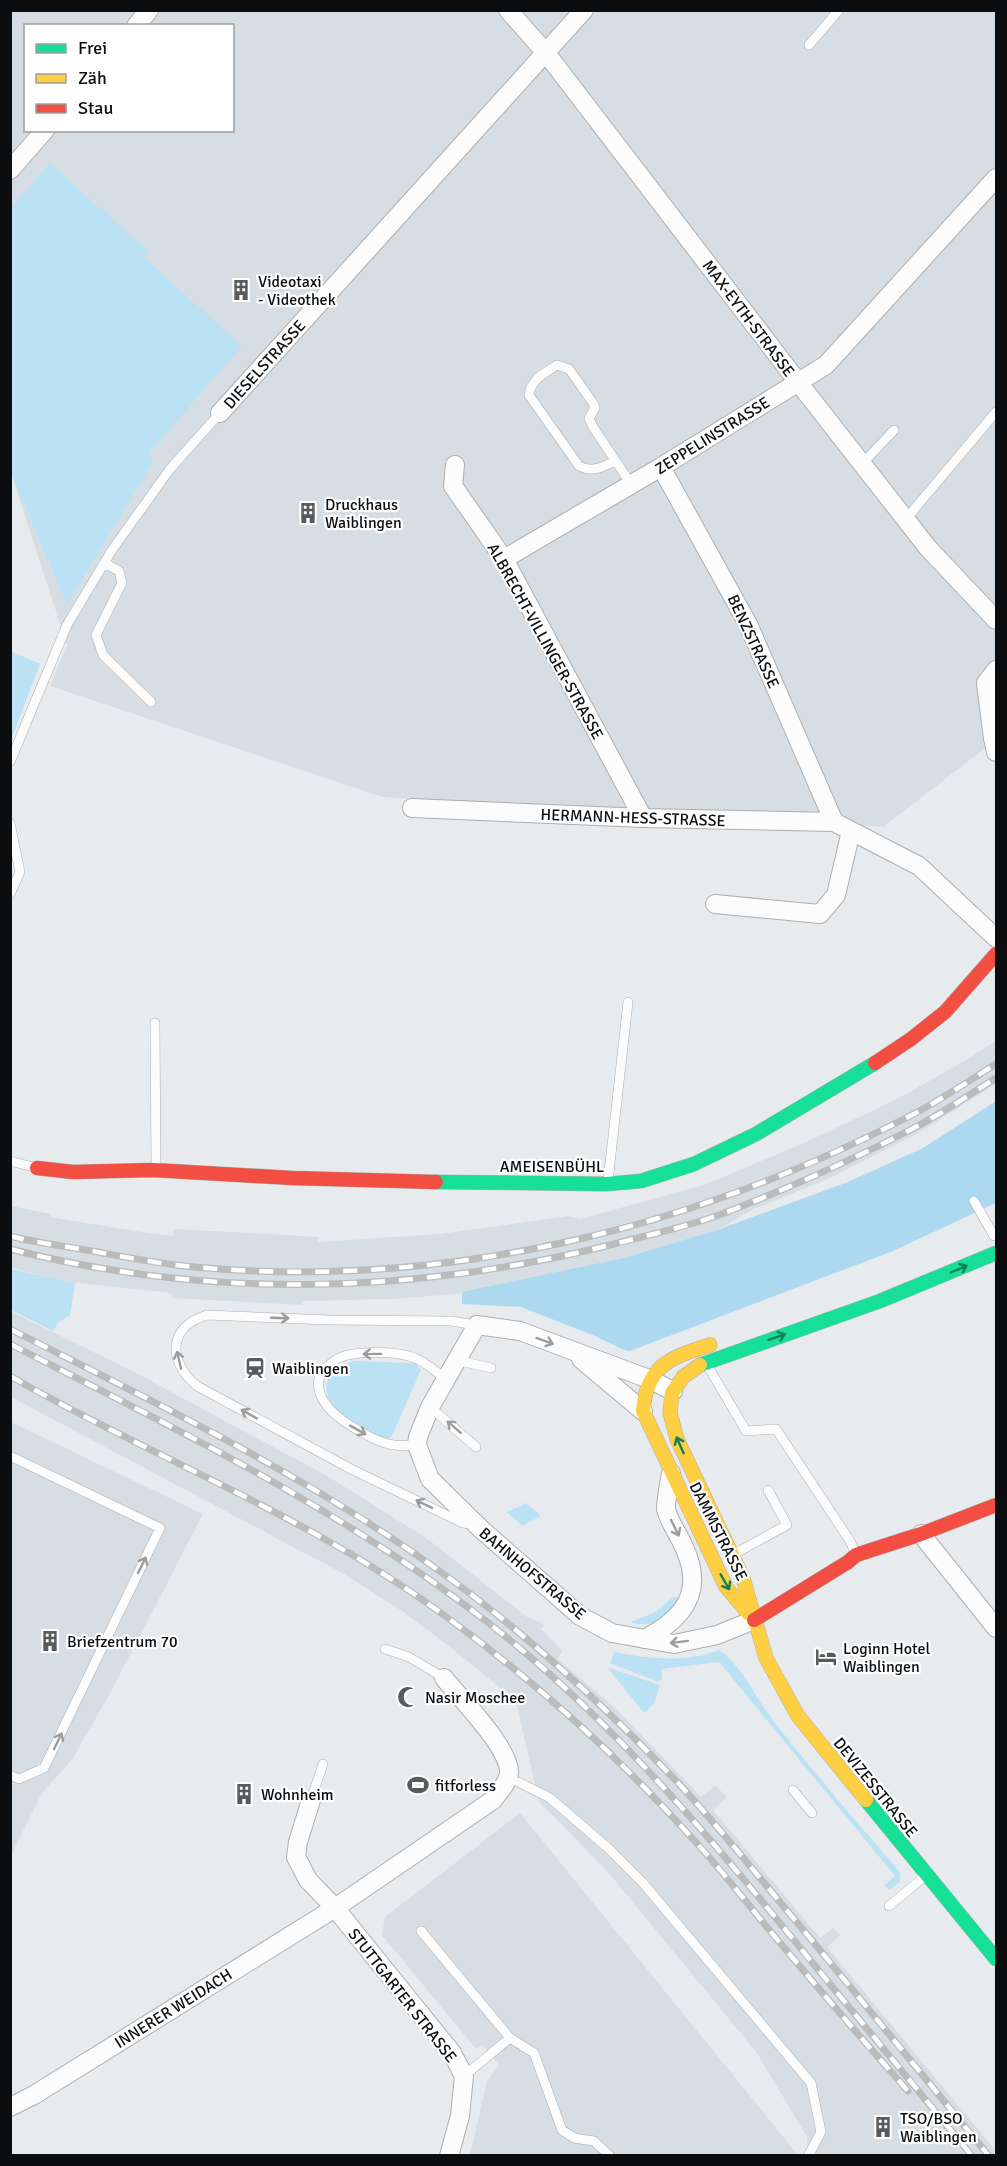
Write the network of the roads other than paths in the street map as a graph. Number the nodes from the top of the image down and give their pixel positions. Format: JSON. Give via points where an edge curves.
{"nodes":[{"id":1,"x":149,"y":10,"type":"edge"},
{"id":2,"x":508,"y":10,"type":"edge"},
{"id":3,"x":584,"y":10,"type":"edge"},
{"id":4,"x":839,"y":10,"type":"edge"},
{"id":5,"x":138,"y":24,"type":"edge"},
{"id":6,"x":809,"y":45,"type":"dead end"},
{"id":7,"x":546,"y":53,"type":"junction"},
{"id":8,"x":43,"y":132,"type":"edge"},
{"id":9,"x":10,"y":170,"type":"edge"},
{"id":10,"x":996,"y":178,"type":"edge"},
{"id":11,"x":798,"y":382,"type":"junction"},
{"id":12,"x":996,"y":412,"type":"edge"},
{"id":13,"x":219,"y":413,"type":"joint"},
{"id":14,"x":894,"y":430,"type":"dead end"},
{"id":15,"x":615,"y":461,"type":"junction"},
{"id":16,"x":862,"y":464,"type":"junction"},
{"id":17,"x":455,"y":465,"type":"dead end"},
{"id":18,"x":661,"y":467,"type":"junction"},
{"id":19,"x":631,"y":484,"type":"junction"},
{"id":20,"x":906,"y":519,"type":"junction"},
{"id":21,"x":504,"y":559,"type":"junction"},
{"id":22,"x":104,"y":563,"type":"junction"},
{"id":23,"x":996,"y":620,"type":"edge"},
{"id":24,"x":996,"y":670,"type":"edge"},
{"id":25,"x":151,"y":702,"type":"dead end"},
{"id":26,"x":996,"y":752,"type":"edge"},
{"id":27,"x":10,"y":762,"type":"edge"},
{"id":28,"x":412,"y":808,"type":"dead end"},
{"id":29,"x":643,"y":818,"type":"junction"},
{"id":30,"x":834,"y":822,"type":"junction"},
{"id":31,"x":10,"y":823,"type":"edge"},
{"id":32,"x":851,"y":831,"type":"junction"},
{"id":33,"x":10,"y":894,"type":"edge"},
{"id":34,"x":715,"y":904,"type":"dead end"},
{"id":35,"x":996,"y":938,"type":"edge"},
{"id":36,"x":996,"y":954,"type":"edge"},
{"id":37,"x":628,"y":1002,"type":"dead end"},
{"id":38,"x":155,"y":1023,"type":"dead end"},
{"id":39,"x":10,"y":1161,"type":"edge"},
{"id":40,"x":36,"y":1168,"type":"joint"},
{"id":41,"x":156,"y":1170,"type":"junction"},
{"id":42,"x":608,"y":1184,"type":"junction"},
{"id":43,"x":974,"y":1201,"type":"dead end"},
{"id":44,"x":992,"y":1237,"type":"edge"},
{"id":45,"x":965,"y":1251,"type":"dead end"},
{"id":46,"x":996,"y":1253,"type":"edge"},
{"id":47,"x":782,"y":1321,"type":"dead end"},
{"id":48,"x":477,"y":1325,"type":"junction"},
{"id":49,"x":719,"y":1342,"type":"dead end"},
{"id":50,"x":570,"y":1350,"type":"junction"},
{"id":51,"x":456,"y":1360,"type":"junction"},
{"id":52,"x":705,"y":1362,"type":"junction"},
{"id":53,"x":491,"y":1368,"type":"dead end"},
{"id":54,"x":445,"y":1379,"type":"junction"},
{"id":55,"x":649,"y":1379,"type":"junction"},
{"id":56,"x":673,"y":1391,"type":"junction"},
{"id":57,"x":430,"y":1407,"type":"junction"},
{"id":58,"x":643,"y":1411,"type":"junction"},
{"id":59,"x":417,"y":1445,"type":"junction"},
{"id":60,"x":476,"y":1448,"type":"dead end"},
{"id":61,"x":10,"y":1456,"type":"edge"},
{"id":62,"x":671,"y":1473,"type":"junction"},
{"id":63,"x":768,"y":1491,"type":"dead end"},
{"id":64,"x":996,"y":1505,"type":"edge"},
{"id":65,"x":478,"y":1526,"type":"junction"},
{"id":66,"x":921,"y":1534,"type":"junction"},
{"id":67,"x":732,"y":1555,"type":"junction"},
{"id":68,"x":856,"y":1555,"type":"junction"},
{"id":69,"x":754,"y":1620,"type":"junction"},
{"id":70,"x":996,"y":1628,"type":"edge"},
{"id":71,"x":644,"y":1639,"type":"junction"},
{"id":72,"x":385,"y":1649,"type":"dead end"},
{"id":73,"x":444,"y":1678,"type":"joint"},
{"id":74,"x":323,"y":1764,"type":"dead end"},
{"id":75,"x":15,"y":1777,"type":"edge"},
{"id":76,"x":510,"y":1787,"type":"junction"},
{"id":77,"x":793,"y":1790,"type":"dead end"},
{"id":78,"x":311,"y":1800,"type":"joint"},
{"id":79,"x":812,"y":1813,"type":"dead end"},
{"id":80,"x":926,"y":1876,"type":"junction"},
{"id":81,"x":889,"y":1906,"type":"dead end"},
{"id":82,"x":335,"y":1908,"type":"junction"},
{"id":83,"x":421,"y":1931,"type":"dead end"},
{"id":84,"x":996,"y":1958,"type":"edge"},
{"id":85,"x":510,"y":2038,"type":"junction"},
{"id":86,"x":464,"y":2076,"type":"junction"},
{"id":87,"x":10,"y":2107,"type":"edge"},
{"id":88,"x":449,"y":2156,"type":"edge"},
{"id":89,"x":610,"y":2156,"type":"edge"},
{"id":90,"x":808,"y":2156,"type":"edge"}],
"edges":[{"from":1,"to":5,"type":"street"},
{"from":2,"to":7,"type":"street","name":"MAX-EYTH-STRASSE"},
{"from":3,"to":7,"type":"street","name":"DIESELSTRASSE"},
{"from":4,"to":6,"type":"lane"},
{"from":7,"to":11,"type":"street","name":"MAX-EYTH-STRASSE"},
{"from":7,"to":13,"type":"street","name":"DIESELSTRASSE"},
{"from":8,"to":9,"type":"street"},
{"from":10,"to":11,"type":"street","name":"ZEPPELINSTRASSE","via":[[825,365]]},
{"from":11,"to":16,"type":"street","name":"MAX-EYTH-STRASSE"},
{"from":11,"to":18,"type":"street","name":"ZEPPELINSTRASSE"},
{"from":12,"to":20,"type":"lane"},
{"from":13,"to":22,"type":"lane","name":"DIESELSTRASSE","via":[[170,469]]},
{"from":14,"to":16,"type":"lane"},
{"from":15,"to":15,"type":"lane","via":[[589,418],[595,408],[593,403],[569,369],[557,365],[534,381],[529,395],[579,466],[597,469]]},
{"from":15,"to":19,"type":"lane"},
{"from":16,"to":20,"type":"street","name":"MAX-EYTH-STRASSE"},
{"from":17,"to":21,"type":"street","name":"ALBRECHT-VILLINGER-STRASSE","via":[[453,486]]},
{"from":18,"to":19,"type":"street","name":"ZEPPELINSTRASSE"},
{"from":18,"to":30,"type":"street","name":"BENZSTRASSE","via":[[748,624]]},
{"from":19,"to":21,"type":"street","name":"ZEPPELINSTRASSE"},
{"from":20,"to":23,"type":"street","name":"MAX-EYTH-STRASSE"},
{"from":21,"to":29,"type":"street","name":"ALBRECHT-VILLINGER-STRASSE"},
{"from":22,"to":25,"type":"lane","via":[[119,571],[122,583],[96,635],[103,655]]},
{"from":22,"to":27,"type":"lane","name":"DIESELSTRASSE","via":[[67,625]]},
{"from":24,"to":26,"type":"street","via":[[986,683]]},
{"from":28,"to":29,"type":"street","name":"HERMANN-HESS-STRASSE"},
{"from":29,"to":30,"type":"street","name":"HERMANN-HESS-STRASSE"},
{"from":30,"to":32,"type":"street","name":"HERMANN-HESS-STRASSE"},
{"from":31,"to":33,"type":"lane","via":[[20,872]]},
{"from":32,"to":34,"type":"street","via":[[836,895],[820,914]]},
{"from":32,"to":35,"type":"street","name":"HERMANN-HESS-STRASSE","via":[[919,866]]},
{"from":36,"to":42,"type":"street","name":"AMEISENBÜHL","via":[[945,1012],[920,1033],[813,1102],[694,1164],[641,1181]]},
{"from":37,"to":42,"type":"lane"},
{"from":38,"to":41,"type":"lane"},
{"from":39,"to":40,"type":"lane"},
{"from":40,"to":41,"type":"street","name":"AMEISENBÜHL","via":[[109,1176]]},
{"from":41,"to":42,"type":"street","name":"AMEISENBÜHL","via":[[292,1178]]},
{"from":43,"to":44,"type":"lane"},
{"from":45,"to":47,"type":"street","via":[[909,1278]]},
{"from":52,"to":46,"type":"street","one_way":true,"via":[[880,1301]]},
{"from":48,"to":50,"type":"street","one_way":true,"via":[[520,1331]]},
{"from":48,"to":51,"type":"street"},
{"from":65,"to":48,"type":"lane","one_way":true,"via":[[463,1523],[351,1469],[197,1386],[185,1376],[176,1358],[183,1329],[193,1319],[207,1315]]},
{"from":49,"to":55,"type":"street","via":[[662,1365]]},
{"from":50,"to":55,"type":"street"},
{"from":50,"to":58,"type":"street"},
{"from":51,"to":53,"type":"lane"},
{"from":51,"to":54,"type":"street"},
{"from":52,"to":56,"type":"street","via":[[680,1379]]},
{"from":52,"to":68,"type":"lane","via":[[746,1431],[776,1430]]},
{"from":54,"to":57,"type":"street"},
{"from":54,"to":59,"type":"lane","one_way":true,"via":[[413,1358],[391,1354],[346,1356],[323,1372],[321,1400],[333,1414],[393,1445]]},
{"from":55,"to":56,"type":"street"},
{"from":55,"to":58,"type":"street"},
{"from":67,"to":56,"type":"street","name":"DAMMSTRASSE","one_way":true,"via":[[677,1439],[670,1419]]},
{"from":57,"to":59,"type":"street"},
{"from":60,"to":57,"type":"lane","one_way":true},
{"from":58,"to":62,"type":"street","name":"DAMMSTRASSE"},
{"from":59,"to":65,"type":"street","name":"BAHNHOFSTRASSE","via":[[430,1479]]},
{"from":75,"to":61,"type":"lane","one_way":true,"via":[[44,1768],[160,1528]]},
{"from":62,"to":69,"type":"street","name":"DAMMSTRASSE","one_way":true,"via":[[726,1587]]},
{"from":62,"to":71,"type":"street","one_way":true,"via":[[665,1508],[685,1549],[693,1581],[684,1608],[664,1629]]},
{"from":63,"to":67,"type":"lane","via":[[787,1525]]},
{"from":64,"to":66,"type":"street","name":"BAHNHOFSTRASSE"},
{"from":65,"to":71,"type":"street","name":"BAHNHOFSTRASSE","via":[[580,1616],[612,1633]]},
{"from":66,"to":68,"type":"street","name":"BAHNHOFSTRASSE"},
{"from":66,"to":70,"type":"street"},
{"from":67,"to":69,"type":"street","name":"DAMMSTRASSE","via":[[743,1578]]},
{"from":68,"to":69,"type":"street","name":"BAHNHOFSTRASSE"},
{"from":69,"to":71,"type":"street","name":"BAHNHOFSTRASSE","one_way":true,"via":[[717,1635],[674,1644]]},
{"from":69,"to":80,"type":"street","name":"DEVIZESSTRASSE","via":[[766,1658],[798,1716]]},
{"from":72,"to":73,"type":"lane","via":[[409,1657]]},
{"from":73,"to":76,"type":"street","via":[[499,1744],[507,1759]]},
{"from":74,"to":78,"type":"lane"},
{"from":76,"to":82,"type":"street","name":"INNERER WEIDACH"},
{"from":76,"to":90,"type":"lane","via":[[550,1798],[622,1862],[811,2083],[821,2132]]},
{"from":77,"to":79,"type":"lane"},
{"from":78,"to":82,"type":"street","via":[[297,1857],[308,1880]]},
{"from":80,"to":81,"type":"lane"},
{"from":80,"to":84,"type":"street","name":"DEVIZESSTRASSE"},
{"from":82,"to":86,"type":"street","name":"STUTTGARTER STRASSE","via":[[452,2053]]},
{"from":82,"to":87,"type":"street","name":"INNERER WEIDACH"},
{"from":83,"to":85,"type":"lane"},
{"from":85,"to":86,"type":"lane"},
{"from":85,"to":89,"type":"lane","via":[[534,2053],[562,2130],[574,2138],[594,2141]]},
{"from":86,"to":88,"type":"street","name":"STUTTGARTER STRASSE","via":[[460,2116]]}]}
